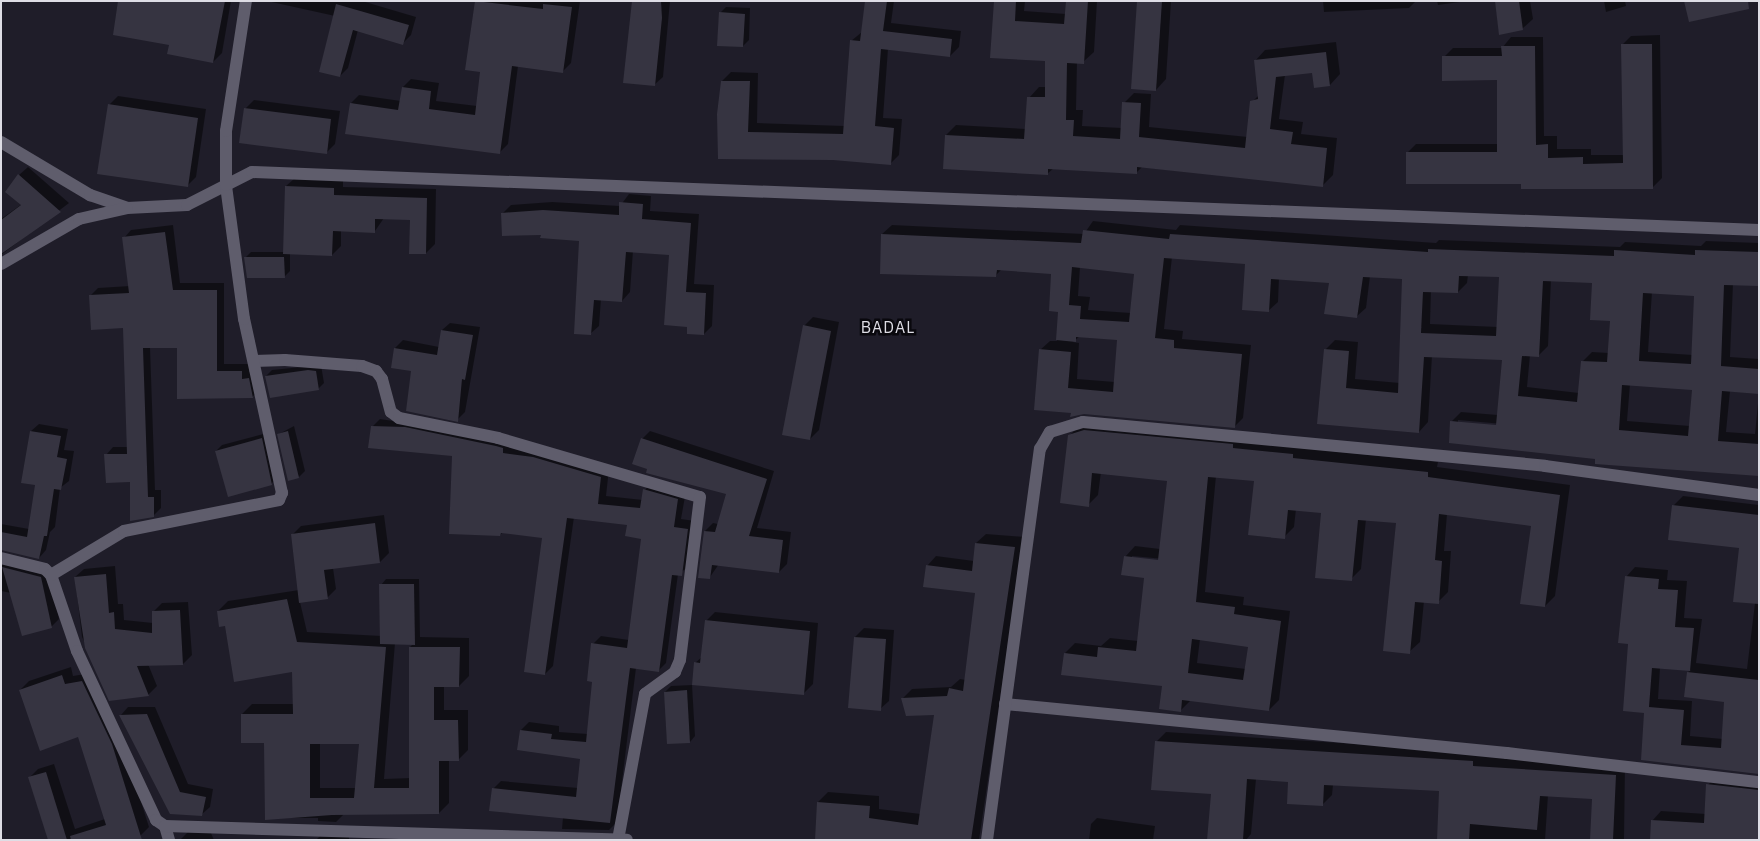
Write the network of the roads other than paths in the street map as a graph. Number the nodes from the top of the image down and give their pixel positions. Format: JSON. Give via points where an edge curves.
{"nodes":[{"id":1,"x":246,"y":1,"type":"edge"},
{"id":2,"x":1,"y":142,"type":"edge"},
{"id":3,"x":226,"y":185,"type":"junction"},
{"id":4,"x":127,"y":208,"type":"junction"},
{"id":5,"x":1759,"y":230,"type":"edge"},
{"id":6,"x":1,"y":264,"type":"edge"},
{"id":7,"x":254,"y":361,"type":"junction"},
{"id":8,"x":1759,"y":495,"type":"edge"},
{"id":9,"x":1,"y":558,"type":"edge"},
{"id":10,"x":51,"y":575,"type":"junction"},
{"id":11,"x":1005,"y":704,"type":"junction"},
{"id":12,"x":1759,"y":782,"type":"edge"},
{"id":13,"x":165,"y":826,"type":"junction"},
{"id":14,"x":622,"y":839,"type":"edge"},
{"id":15,"x":169,"y":840,"type":"edge"},
{"id":16,"x":987,"y":840,"type":"edge"}],
"edges":[{"from":1,"to":3,"type":"street","via":[[226,131]]},
{"from":2,"to":4,"type":"street","via":[[90,196]]},
{"from":3,"to":4,"type":"street","via":[[187,205]]},
{"from":3,"to":5,"type":"street","via":[[252,172]]},
{"from":3,"to":7,"type":"street","via":[[244,319]]},
{"from":4,"to":6,"type":"street","via":[[79,219]]},
{"from":7,"to":10,"type":"street","via":[[283,487],[279,500],[124,531]]},
{"from":7,"to":14,"type":"street","via":[[362,366],[379,375],[392,412],[399,418],[498,438],[700,497],[680,660],[675,672],[645,694]]},
{"from":8,"to":11,"type":"street","via":[[1545,466],[1083,422],[1050,432],[1040,449]]},
{"from":9,"to":10,"type":"street","via":[[45,569]]},
{"from":10,"to":13,"type":"street","via":[[77,651],[156,820]]},
{"from":11,"to":12,"type":"street","via":[[1507,753]]},
{"from":11,"to":16,"type":"street"},
{"from":13,"to":14,"type":"street"},
{"from":13,"to":15,"type":"street"}]}
